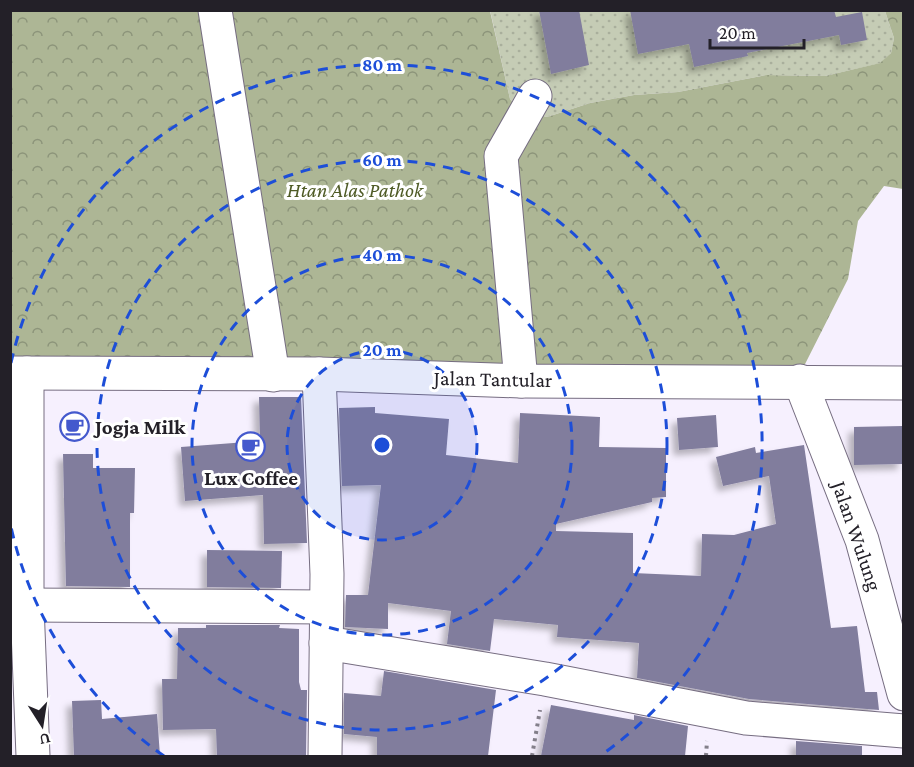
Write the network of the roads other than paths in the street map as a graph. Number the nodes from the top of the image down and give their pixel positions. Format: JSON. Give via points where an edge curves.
{"nodes":[{"id":1,"x":215,"y":10,"type":"edge"},
{"id":2,"x":535,"y":96,"type":"dead end"},
{"id":3,"x":19,"y":373,"type":"edge"},
{"id":4,"x":319,"y":374,"type":"junction"},
{"id":5,"x":273,"y":375,"type":"junction"},
{"id":6,"x":521,"y":381,"type":"junction"},
{"id":7,"x":800,"y":381,"type":"junction"},
{"id":8,"x":903,"y":383,"type":"edge"},
{"id":9,"x":27,"y":605,"type":"junction"},
{"id":10,"x":326,"y":607,"type":"junction"},
{"id":11,"x":326,"y":643,"type":"junction"},
{"id":12,"x":903,"y":694,"type":"edge"},
{"id":13,"x":903,"y":731,"type":"edge"},
{"id":14,"x":33,"y":756,"type":"edge"},
{"id":15,"x":325,"y":756,"type":"edge"}],
"edges":[{"from":1,"to":5,"type":"street"},
{"from":2,"to":6,"type":"street","via":[[501,156]]},
{"from":3,"to":5,"type":"street","name":"Jalan Tantular"},
{"from":3,"to":9,"type":"street"},
{"from":4,"to":5,"type":"street","name":"Jalan Tantular"},
{"from":4,"to":6,"type":"street","name":"Jalan Tantular"},
{"from":4,"to":10,"type":"street"},
{"from":6,"to":7,"type":"street","name":"Jalan Tantular"},
{"from":7,"to":8,"type":"street","name":"Jalan Tantular"},
{"from":7,"to":12,"type":"street","name":"Jalan Wulung","via":[[862,540]]},
{"from":9,"to":10,"type":"street"},
{"from":9,"to":14,"type":"street"},
{"from":10,"to":11,"type":"street"},
{"from":11,"to":13,"type":"street","via":[[746,718]]},
{"from":11,"to":15,"type":"street"}]}
